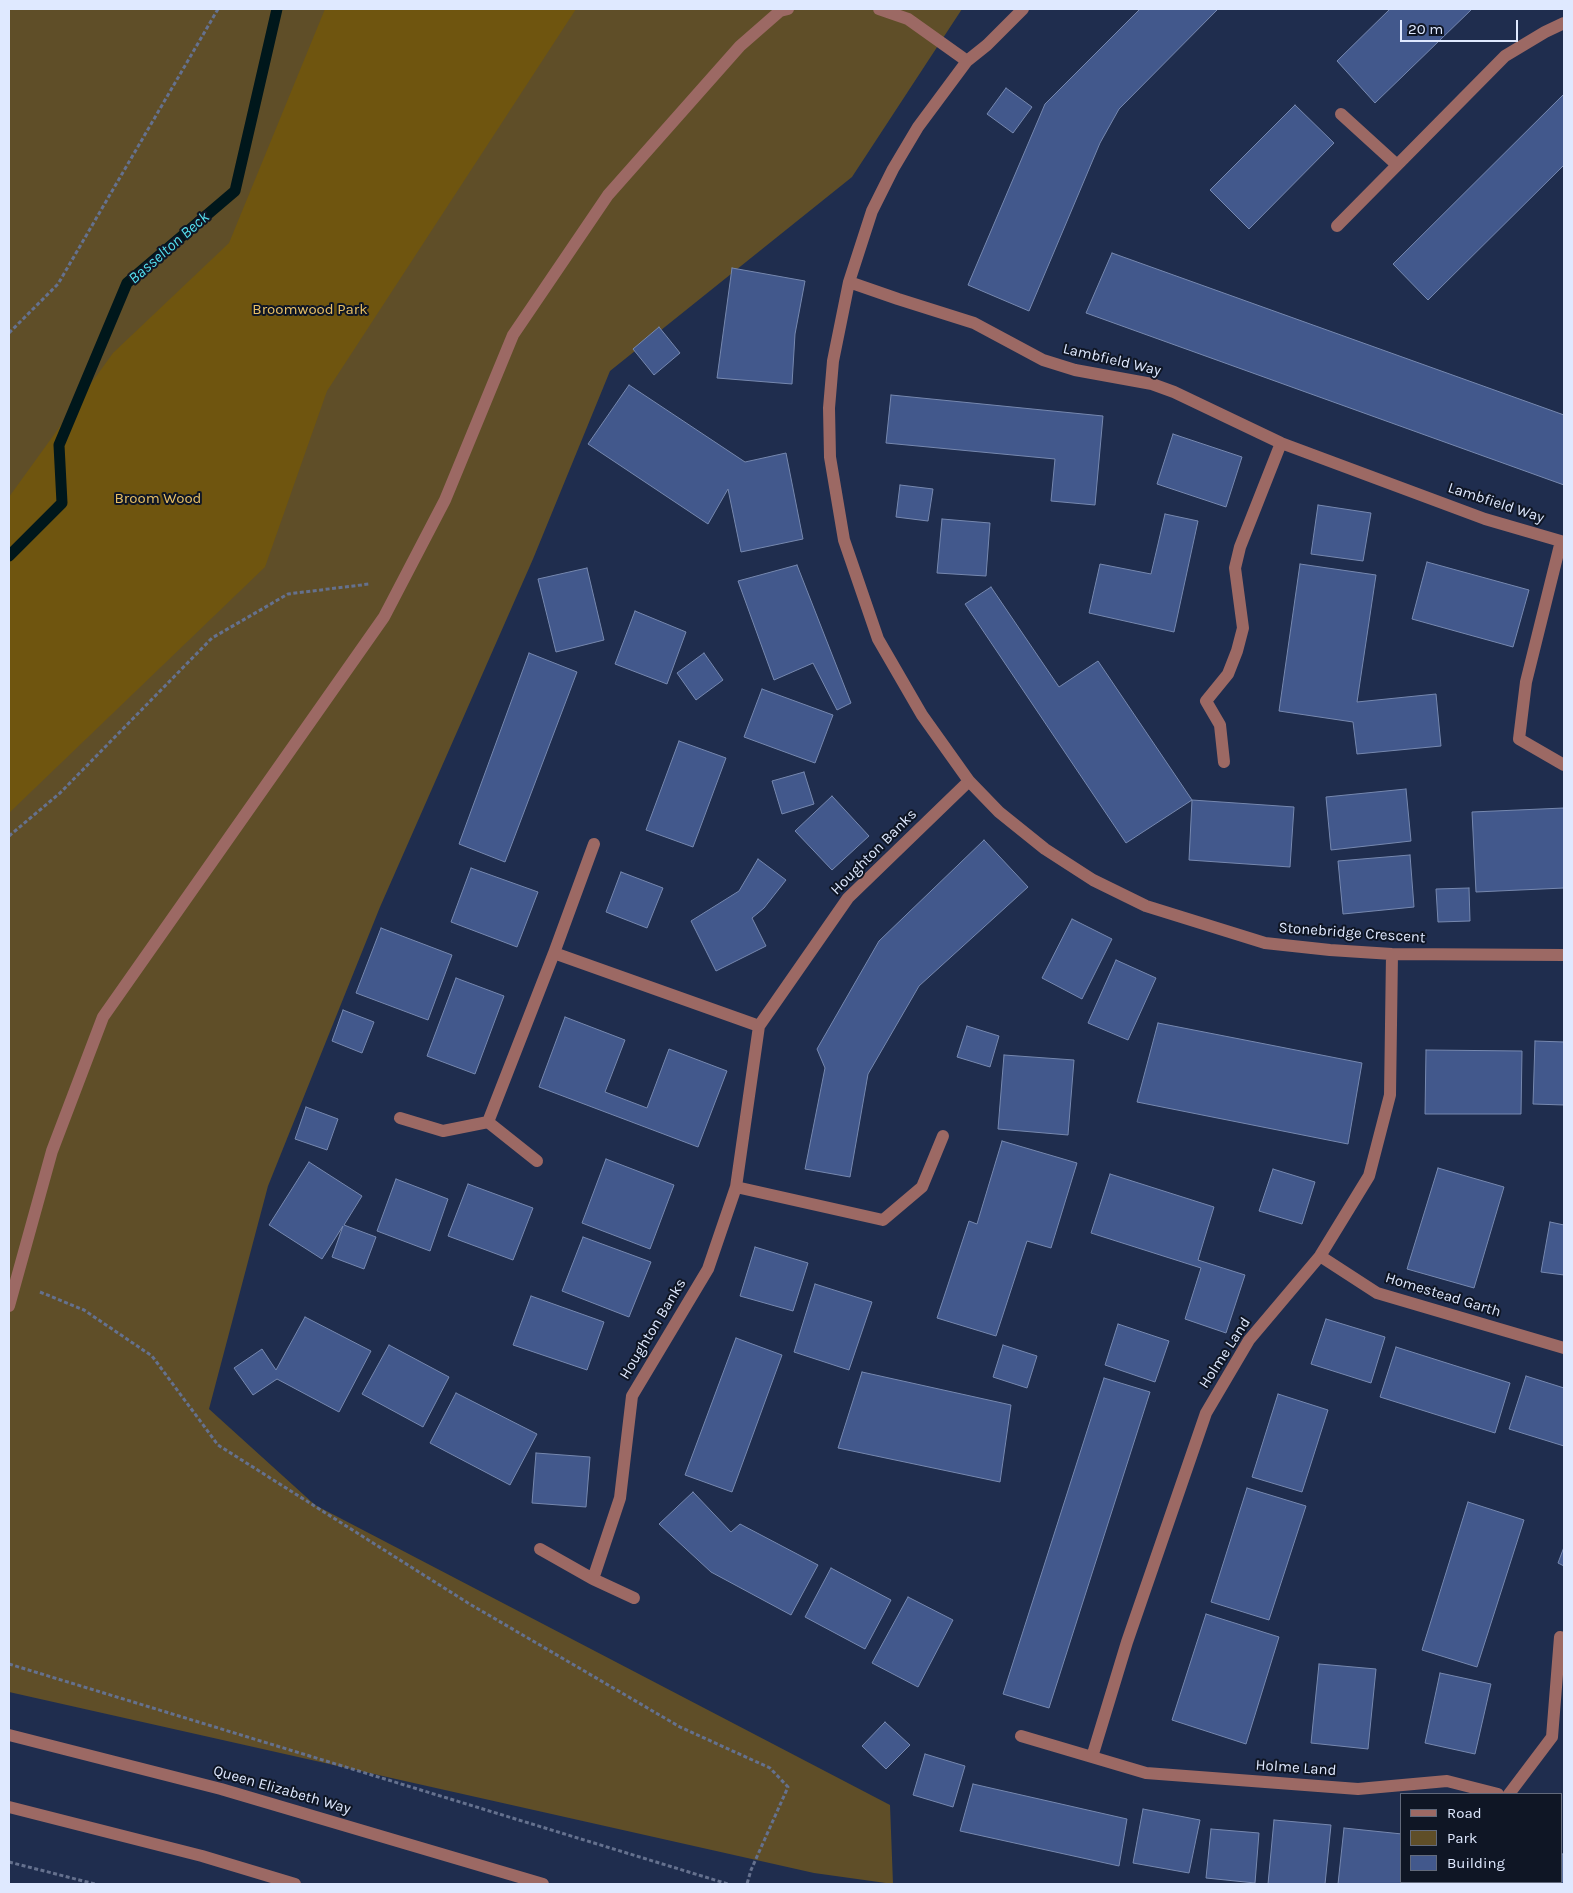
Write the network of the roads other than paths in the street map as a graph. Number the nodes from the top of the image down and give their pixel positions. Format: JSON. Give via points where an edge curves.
{"nodes":[{"id":1,"x":788,"y":9,"type":"edge"},
{"id":2,"x":878,"y":9,"type":"edge"},
{"id":3,"x":1023,"y":9,"type":"edge"},
{"id":4,"x":1564,"y":23,"type":"edge"},
{"id":5,"x":967,"y":61,"type":"junction"},
{"id":6,"x":1341,"y":114,"type":"dead end"},
{"id":7,"x":1397,"y":165,"type":"junction"},
{"id":8,"x":1337,"y":226,"type":"dead end"},
{"id":9,"x":849,"y":282,"type":"junction"},
{"id":10,"x":1281,"y":443,"type":"junction"},
{"id":11,"x":1563,"y":541,"type":"edge"},
{"id":12,"x":1224,"y":762,"type":"dead end"},
{"id":13,"x":1564,"y":765,"type":"edge"},
{"id":14,"x":969,"y":781,"type":"junction"},
{"id":15,"x":594,"y":844,"type":"dead end"},
{"id":16,"x":554,"y":953,"type":"junction"},
{"id":17,"x":1392,"y":954,"type":"junction"},
{"id":18,"x":1564,"y":955,"type":"edge"},
{"id":19,"x":759,"y":1026,"type":"junction"},
{"id":20,"x":400,"y":1118,"type":"dead end"},
{"id":21,"x":488,"y":1122,"type":"junction"},
{"id":22,"x":943,"y":1136,"type":"dead end"},
{"id":23,"x":537,"y":1161,"type":"dead end"},
{"id":24,"x":736,"y":1187,"type":"junction"},
{"id":25,"x":1320,"y":1256,"type":"junction"},
{"id":26,"x":9,"y":1306,"type":"edge"},
{"id":27,"x":1564,"y":1348,"type":"edge"},
{"id":28,"x":540,"y":1549,"type":"dead end"},
{"id":29,"x":592,"y":1579,"type":"junction"},
{"id":30,"x":634,"y":1598,"type":"dead end"},
{"id":31,"x":1560,"y":1636,"type":"dead end"},
{"id":32,"x":9,"y":1735,"type":"edge"},
{"id":33,"x":1021,"y":1736,"type":"dead end"},
{"id":34,"x":1092,"y":1757,"type":"junction"},
{"id":35,"x":1494,"y":1793,"type":"edge"},
{"id":36,"x":1510,"y":1793,"type":"edge"},
{"id":37,"x":9,"y":1807,"type":"edge"},
{"id":38,"x":295,"y":1884,"type":"edge"},
{"id":39,"x":543,"y":1884,"type":"edge"}],
"edges":[{"from":1,"to":26,"type":"street","via":[[780,11],[740,46],[608,195],[513,335],[446,500],[379,625],[103,1017],[52,1151]]},
{"from":2,"to":5,"type":"street","via":[[908,19]]},
{"from":3,"to":5,"type":"street","name":"Stonebridge Crescent"},
{"from":4,"to":7,"type":"street","via":[[1504,56]]},
{"from":5,"to":9,"type":"street","name":"Stonebridge Crescent","via":[[918,127],[893,169],[872,210]]},
{"from":6,"to":7,"type":"street"},
{"from":7,"to":8,"type":"street"},
{"from":9,"to":10,"type":"street","name":"Lambfield Way","via":[[974,322],[1043,360],[1075,370],[1152,384],[1174,392]]},
{"from":9,"to":14,"type":"street","name":"Stonebridge Crescent","via":[[833,361],[829,408],[830,457],[844,540],[878,639],[922,714]]},
{"from":10,"to":11,"type":"street","name":"Lambfield Way","via":[[1485,519]]},
{"from":10,"to":12,"type":"street","via":[[1240,547],[1235,568],[1243,628],[1237,651],[1228,674],[1206,701],[1220,725]]},
{"from":11,"to":13,"type":"street","name":"Lambfield Way","via":[[1526,682],[1520,740]]},
{"from":14,"to":17,"type":"street","name":"Stonebridge Crescent","via":[[1045,849],[1093,880],[1146,906],[1265,943]]},
{"from":14,"to":19,"type":"street","name":"Houghton Banks","via":[[848,898]]},
{"from":15,"to":16,"type":"street"},
{"from":16,"to":19,"type":"street"},
{"from":16,"to":21,"type":"street"},
{"from":17,"to":18,"type":"street","name":"Stonebridge Crescent"},
{"from":17,"to":25,"type":"street","name":"Holme Land","via":[[1390,1095],[1369,1176]]},
{"from":19,"to":24,"type":"street","name":"Houghton Banks"},
{"from":20,"to":21,"type":"street","via":[[443,1131]]},
{"from":21,"to":23,"type":"street"},
{"from":22,"to":24,"type":"street","via":[[922,1187],[884,1220]]},
{"from":24,"to":29,"type":"street","name":"Houghton Banks","via":[[708,1269],[632,1396],[620,1498]]},
{"from":25,"to":27,"type":"street","name":"Homestead Garth","via":[[1377,1294]]},
{"from":25,"to":34,"type":"street","name":"Holme Land","via":[[1249,1340],[1206,1412],[1127,1642]]},
{"from":28,"to":29,"type":"street"},
{"from":29,"to":30,"type":"street"},
{"from":31,"to":36,"type":"street","via":[[1552,1738]]},
{"from":32,"to":39,"type":"street","name":"Queen Elizabeth Way","via":[[221,1789]]},
{"from":33,"to":34,"type":"street","name":"Holme Land"},
{"from":34,"to":35,"type":"street","name":"Holme Land","via":[[1146,1773],[1358,1789],[1447,1781]]},
{"from":37,"to":38,"type":"street","via":[[202,1856]]}]}
